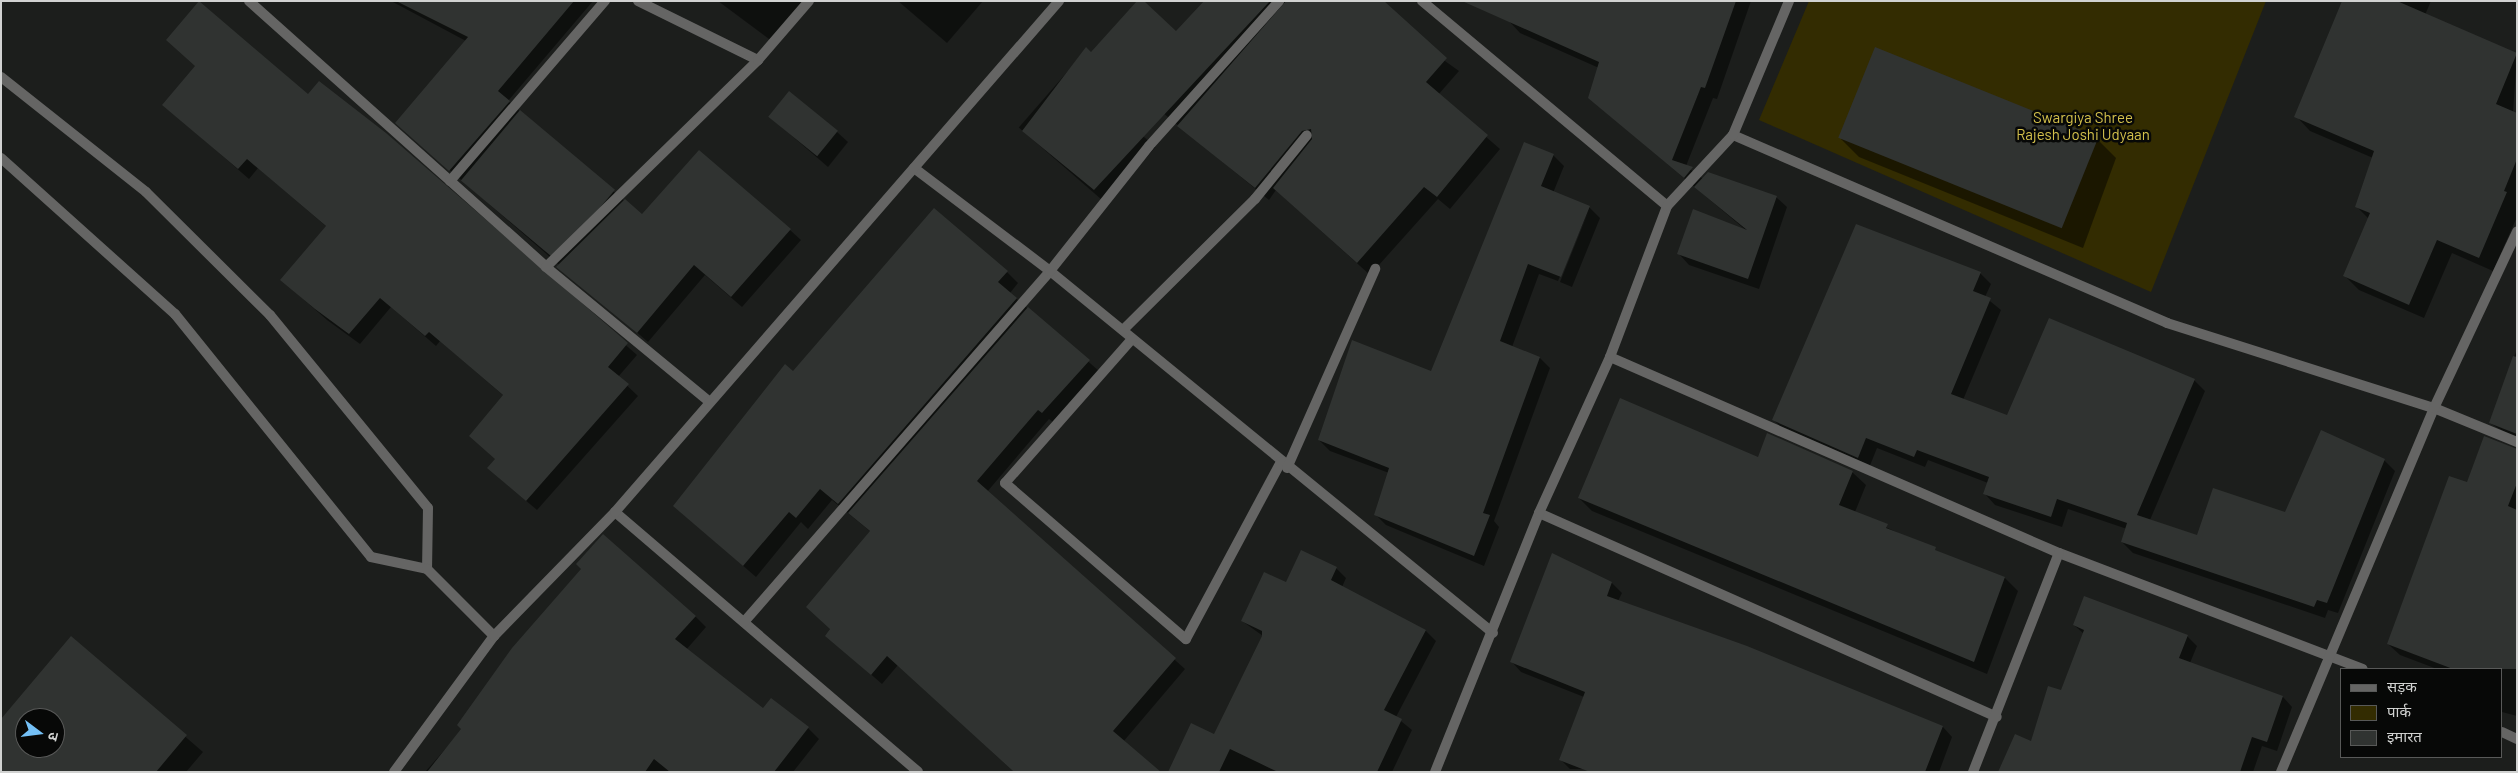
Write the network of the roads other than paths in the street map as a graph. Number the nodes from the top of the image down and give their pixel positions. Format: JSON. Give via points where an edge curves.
{"nodes":[{"id":1,"x":249,"y":1,"type":"edge"},
{"id":2,"x":605,"y":1,"type":"edge"},
{"id":3,"x":638,"y":1,"type":"edge"},
{"id":4,"x":809,"y":1,"type":"edge"},
{"id":5,"x":1060,"y":1,"type":"edge"},
{"id":6,"x":1279,"y":1,"type":"edge"},
{"id":7,"x":1422,"y":1,"type":"edge"},
{"id":8,"x":1788,"y":1,"type":"edge"},
{"id":9,"x":758,"y":60,"type":"junction"},
{"id":10,"x":1,"y":76,"type":"edge"},
{"id":11,"x":1307,"y":135,"type":"dead end"},
{"id":12,"x":1733,"y":135,"type":"junction"},
{"id":13,"x":1,"y":158,"type":"edge"},
{"id":14,"x":914,"y":168,"type":"junction"},
{"id":15,"x":450,"y":182,"type":"junction"},
{"id":16,"x":1667,"y":206,"type":"junction"},
{"id":17,"x":2517,"y":232,"type":"edge"},
{"id":18,"x":546,"y":268,"type":"junction"},
{"id":19,"x":1375,"y":269,"type":"dead end"},
{"id":20,"x":1050,"y":271,"type":"junction"},
{"id":21,"x":1123,"y":330,"type":"junction"},
{"id":22,"x":1132,"y":339,"type":"junction"},
{"id":23,"x":1610,"y":357,"type":"junction"},
{"id":24,"x":710,"y":402,"type":"junction"},
{"id":25,"x":2434,"y":408,"type":"junction"},
{"id":26,"x":2517,"y":442,"type":"edge"},
{"id":27,"x":1284,"y":465,"type":"junction"},
{"id":28,"x":615,"y":512,"type":"junction"},
{"id":29,"x":1539,"y":513,"type":"junction"},
{"id":30,"x":2058,"y":553,"type":"junction"},
{"id":31,"x":427,"y":569,"type":"junction"},
{"id":32,"x":744,"y":622,"type":"junction"},
{"id":33,"x":1493,"y":633,"type":"junction"},
{"id":34,"x":494,"y":636,"type":"junction"},
{"id":35,"x":2332,"y":655,"type":"junction"},
{"id":36,"x":2361,"y":668,"type":"edge"},
{"id":37,"x":1997,"y":717,"type":"junction"},
{"id":38,"x":2503,"y":732,"type":"edge"},
{"id":39,"x":2517,"y":739,"type":"edge"},
{"id":40,"x":1436,"y":771,"type":"edge"},
{"id":41,"x":394,"y":772,"type":"edge"},
{"id":42,"x":918,"y":772,"type":"edge"},
{"id":43,"x":1972,"y":772,"type":"edge"},
{"id":44,"x":2281,"y":772,"type":"edge"}],
"edges":[{"from":1,"to":15,"type":"street"},
{"from":2,"to":15,"type":"street"},
{"from":3,"to":9,"type":"street"},
{"from":4,"to":9,"type":"street"},
{"from":5,"to":14,"type":"street"},
{"from":6,"to":20,"type":"street","via":[[1149,146]]},
{"from":7,"to":16,"type":"street"},
{"from":8,"to":12,"type":"street"},
{"from":9,"to":18,"type":"street"},
{"from":10,"to":31,"type":"street","via":[[146,192],[270,315],[428,508]]},
{"from":11,"to":21,"type":"street","via":[[1255,199]]},
{"from":12,"to":16,"type":"street"},
{"from":12,"to":25,"type":"street","via":[[2167,323]]},
{"from":13,"to":31,"type":"street","via":[[175,314],[371,557]]},
{"from":14,"to":20,"type":"street"},
{"from":14,"to":24,"type":"street"},
{"from":15,"to":18,"type":"street"},
{"from":16,"to":23,"type":"street"},
{"from":17,"to":25,"type":"street"},
{"from":18,"to":24,"type":"street"},
{"from":19,"to":27,"type":"street"},
{"from":20,"to":21,"type":"street"},
{"from":20,"to":32,"type":"street"},
{"from":21,"to":22,"type":"street"},
{"from":22,"to":27,"type":"street"},
{"from":22,"to":27,"type":"street","via":[[1005,483],[1186,639]]},
{"from":23,"to":29,"type":"street"},
{"from":23,"to":30,"type":"street"},
{"from":24,"to":28,"type":"street"},
{"from":25,"to":26,"type":"street"},
{"from":25,"to":35,"type":"street"},
{"from":27,"to":33,"type":"street"},
{"from":28,"to":32,"type":"street"},
{"from":28,"to":34,"type":"street"},
{"from":29,"to":33,"type":"street"},
{"from":29,"to":37,"type":"street"},
{"from":30,"to":35,"type":"street"},
{"from":30,"to":37,"type":"street"},
{"from":31,"to":34,"type":"street"},
{"from":32,"to":42,"type":"street"},
{"from":33,"to":40,"type":"street"},
{"from":34,"to":41,"type":"street"},
{"from":35,"to":36,"type":"street"},
{"from":35,"to":44,"type":"street"},
{"from":37,"to":43,"type":"street"},
{"from":38,"to":39,"type":"street"}]}
